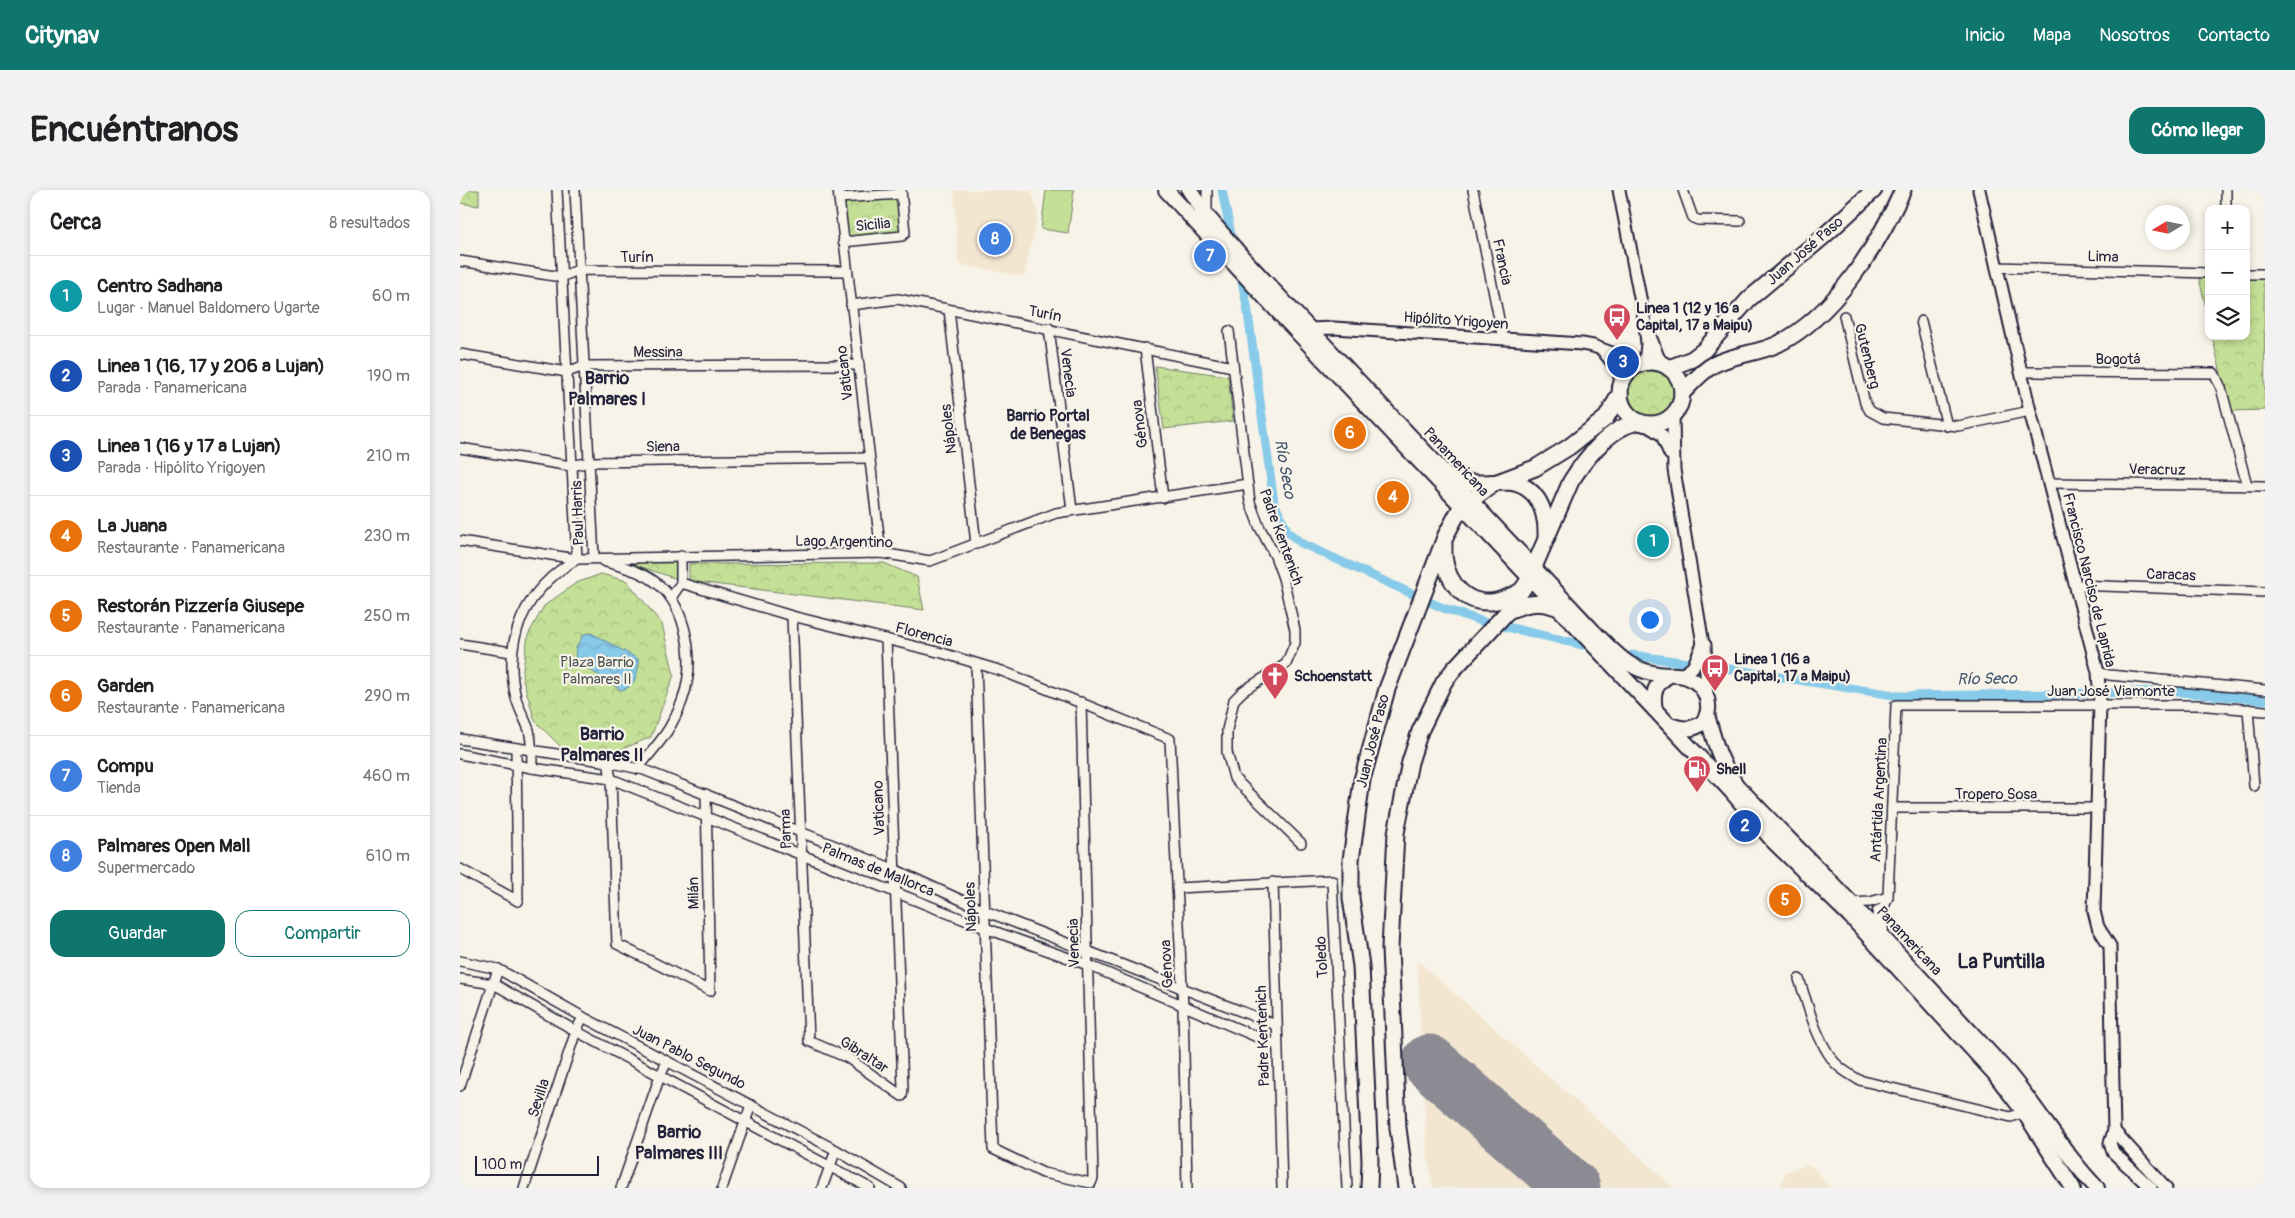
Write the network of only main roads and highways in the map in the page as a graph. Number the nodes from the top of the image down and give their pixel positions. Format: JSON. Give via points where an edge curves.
{"nodes":[{"id":1,"x":1166,"y":190,"type":"edge"},
{"id":2,"x":1189,"y":190,"type":"edge"},
{"id":3,"x":1874,"y":190,"type":"edge"},
{"id":4,"x":1903,"y":190,"type":"edge"},
{"id":5,"x":1226,"y":245,"type":"junction"},
{"id":6,"x":1242,"y":268,"type":"junction"},
{"id":7,"x":1667,"y":367,"type":"junction"},
{"id":8,"x":1620,"y":389,"type":"junction"},
{"id":9,"x":1682,"y":393,"type":"junction"},
{"id":10,"x":1642,"y":423,"type":"junction"},
{"id":11,"x":1448,"y":477,"type":"junction"},
{"id":12,"x":1495,"y":483,"type":"junction"},
{"id":13,"x":1465,"y":504,"type":"junction"},
{"id":14,"x":1444,"y":541,"type":"junction"},
{"id":15,"x":1546,"y":542,"type":"junction"},
{"id":16,"x":1528,"y":580,"type":"junction"},
{"id":17,"x":1556,"y":607,"type":"junction"},
{"id":18,"x":1508,"y":611,"type":"junction"},
{"id":19,"x":1675,"y":675,"type":"junction"},
{"id":20,"x":1655,"y":710,"type":"junction"},
{"id":21,"x":1707,"y":715,"type":"junction"},
{"id":22,"x":1670,"y":725,"type":"junction"},
{"id":23,"x":1880,"y":912,"type":"road end"},
{"id":24,"x":1881,"y":934,"type":"junction"},
{"id":25,"x":1369,"y":1188,"type":"edge"},
{"id":26,"x":1406,"y":1188,"type":"edge"},
{"id":27,"x":2073,"y":1188,"type":"edge"},
{"id":28,"x":2097,"y":1188,"type":"edge"}],
"edges":[{"from":1,"to":5,"type":"main road"},
{"from":2,"to":5,"type":"main road"},
{"from":3,"to":7,"type":"highway","name":"Juan José Paso","via":[[1749,299],[1704,350],[1692,359]]},
{"from":4,"to":9,"type":"highway","via":[[1875,246],[1859,269],[1812,319],[1771,347],[1714,364]]},
{"from":5,"to":6,"type":"main road"},
{"from":6,"to":11,"type":"main road","name":"Panamericana","via":[[1309,328]]},
{"from":6,"to":13,"type":"main road","name":"Panamericana"},
{"from":7,"to":8,"type":"highway","via":[[1655,362],[1643,363],[1627,373]]},
{"from":7,"to":9,"type":"highway","via":[[1677,376]]},
{"from":8,"to":10,"type":"highway","via":[[1625,411]]},
{"from":8,"to":12,"type":"highway","via":[[1606,418],[1564,450],[1528,471]]},
{"from":9,"to":10,"type":"highway","via":[[1673,416],[1657,424]]},
{"from":10,"to":15,"type":"highway","via":[[1628,424],[1618,430],[1577,472]]},
{"from":11,"to":12,"type":"highway"},
{"from":11,"to":13,"type":"main road","name":"Panamericana"},
{"from":12,"to":13,"type":"highway"},
{"from":12,"to":15,"type":"highway","via":[[1517,484],[1536,496],[1544,516]]},
{"from":13,"to":14,"type":"highway","name":"Juan José Paso"},
{"from":13,"to":16,"type":"main road","name":"Panamericana"},
{"from":14,"to":16,"type":"highway","via":[[1444,561],[1453,583],[1478,601],[1508,598]]},
{"from":14,"to":25,"type":"highway","name":"Juan José Paso","via":[[1387,689],[1370,744],[1356,812],[1351,898],[1361,966]]},
{"from":15,"to":16,"type":"highway"},
{"from":16,"to":17,"type":"main road","name":"Panamericana"},
{"from":16,"to":18,"type":"highway"},
{"from":16,"to":19,"type":"main road","name":"Panamericana","via":[[1624,662],[1652,675]]},
{"from":17,"to":18,"type":"highway","via":[[1525,604]]},
{"from":17,"to":20,"type":"main road","name":"Panamericana"},
{"from":18,"to":26,"type":"highway","via":[[1444,682],[1420,731],[1401,800],[1396,833],[1390,948],[1398,1128]]},
{"from":19,"to":20,"type":"main road","via":[[1654,688]]},
{"from":19,"to":21,"type":"main road","name":"Panamericana","via":[[1701,685],[1707,698]]},
{"from":20,"to":22,"type":"main road","name":"Panamericana"},
{"from":21,"to":22,"type":"main road","via":[[1702,724],[1691,729]]},
{"from":21,"to":24,"type":"main road","name":"Panamericana","via":[[1716,752],[1737,786]]},
{"from":22,"to":27,"type":"main road","name":"Panamericana","via":[[1773,841],[1851,917],[1976,1052],[2024,1112]]},
{"from":23,"to":24,"type":"main road"},
{"from":24,"to":28,"type":"main road","name":"Panamericana","via":[[2021,1087]]}]}
